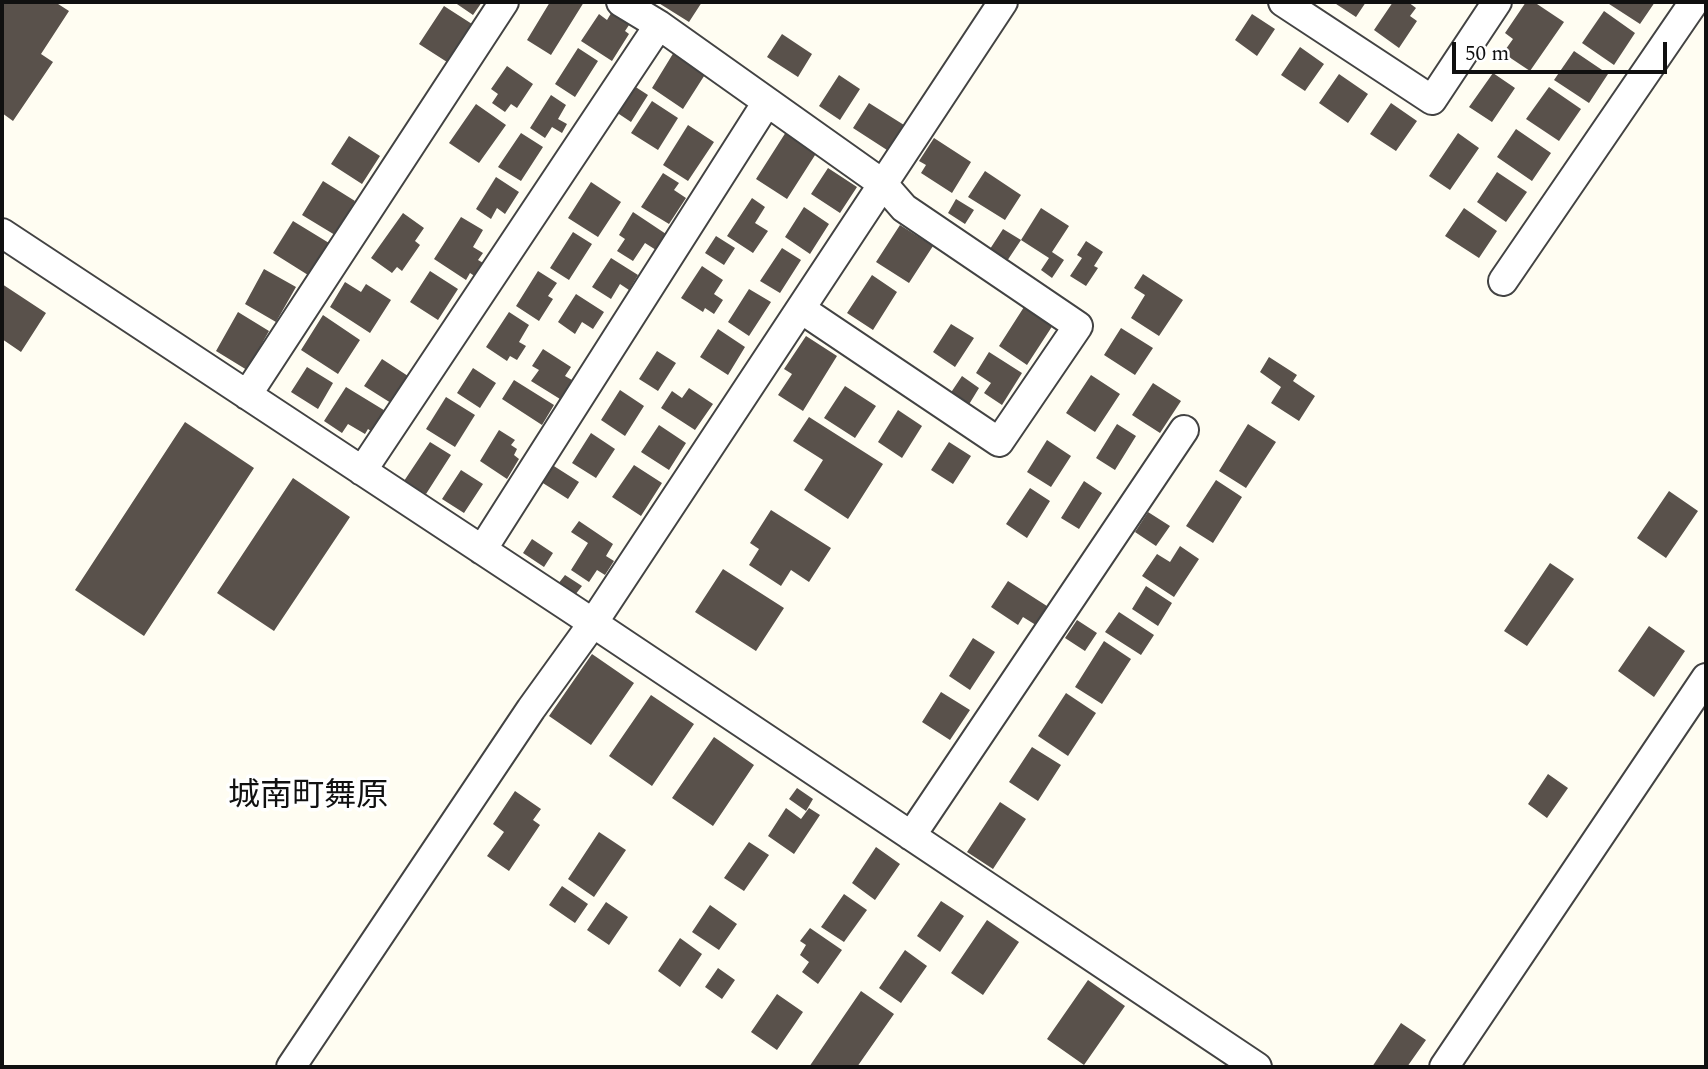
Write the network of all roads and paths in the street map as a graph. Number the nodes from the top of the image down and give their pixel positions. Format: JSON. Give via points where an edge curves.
{"nodes":[{"id":1,"x":504,"y":2,"type":"edge"},
{"id":2,"x":621,"y":2,"type":"edge"},
{"id":3,"x":1003,"y":2,"type":"edge"},
{"id":4,"x":1283,"y":2,"type":"edge"},
{"id":5,"x":1497,"y":2,"type":"edge"},
{"id":6,"x":1694,"y":2,"type":"edge"},
{"id":7,"x":659,"y":26,"type":"junction"},
{"id":8,"x":767,"y":102,"type":"junction"},
{"id":9,"x":883,"y":184,"type":"junction"},
{"id":10,"x":2,"y":233,"type":"edge"},
{"id":11,"x":1503,"y":281,"type":"dead end"},
{"id":12,"x":801,"y":309,"type":"junction"},
{"id":13,"x":247,"y":395,"type":"junction"},
{"id":14,"x":1184,"y":430,"type":"dead end"},
{"id":15,"x":362,"y":471,"type":"junction"},
{"id":16,"x":482,"y":550,"type":"junction"},
{"id":17,"x":593,"y":623,"type":"junction"},
{"id":18,"x":1706,"y":678,"type":"edge"},
{"id":19,"x":911,"y":836,"type":"junction"},
{"id":20,"x":291,"y":1067,"type":"edge"},
{"id":21,"x":1257,"y":1067,"type":"edge"},
{"id":22,"x":1444,"y":1067,"type":"edge"}],
"edges":[{"from":1,"to":13,"type":"street"},
{"from":2,"to":7,"type":"street"},
{"from":3,"to":9,"type":"street"},
{"from":4,"to":5,"type":"street","via":[[1432,100]]},
{"from":6,"to":11,"type":"street"},
{"from":7,"to":8,"type":"street"},
{"from":7,"to":15,"type":"street"},
{"from":8,"to":9,"type":"street"},
{"from":8,"to":16,"type":"street"},
{"from":9,"to":12,"type":"street"},
{"from":9,"to":12,"type":"street","via":[[904,208],[1078,326],[999,442]]},
{"from":10,"to":13,"type":"street"},
{"from":12,"to":17,"type":"street"},
{"from":13,"to":15,"type":"street"},
{"from":14,"to":19,"type":"street"},
{"from":15,"to":16,"type":"street"},
{"from":16,"to":17,"type":"street"},
{"from":17,"to":19,"type":"street"},
{"from":17,"to":20,"type":"street"},
{"from":18,"to":22,"type":"street"},
{"from":19,"to":21,"type":"street"}]}
